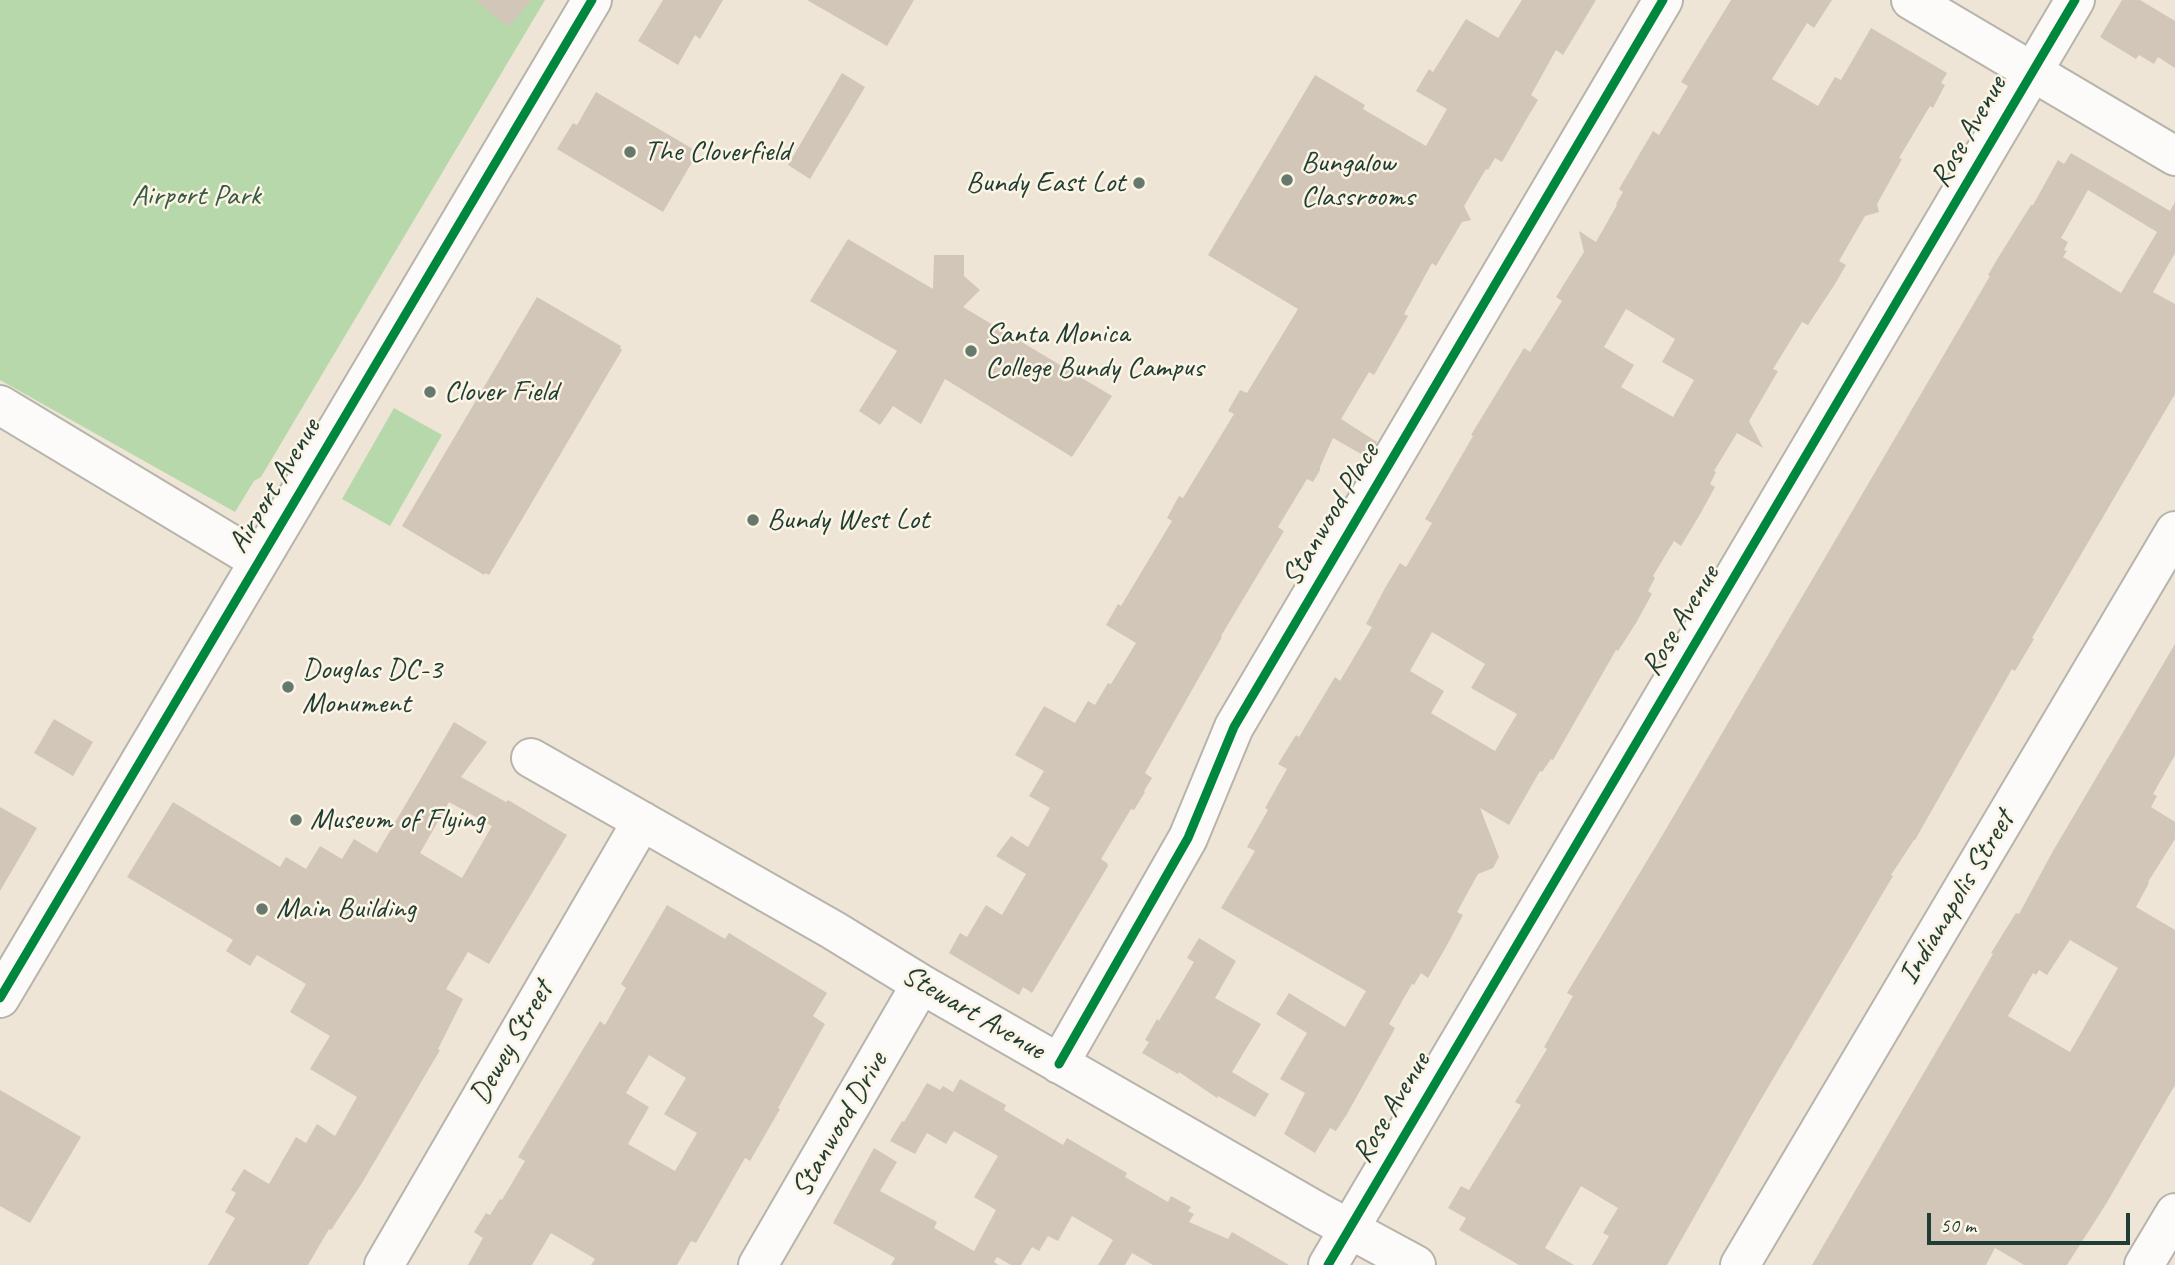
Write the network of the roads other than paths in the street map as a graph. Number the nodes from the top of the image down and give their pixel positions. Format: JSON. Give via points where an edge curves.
{"nodes":[{"id":1,"x":592,"y":0,"type":"edge"},
{"id":2,"x":1663,"y":0,"type":"edge"},
{"id":3,"x":1911,"y":0,"type":"edge"},
{"id":4,"x":2075,"y":0,"type":"edge"},
{"id":5,"x":2033,"y":72,"type":"junction"},
{"id":6,"x":2175,"y":156,"type":"edge"},
{"id":7,"x":0,"y":405,"type":"edge"},
{"id":8,"x":2175,"y":531,"type":"edge"},
{"id":9,"x":259,"y":561,"type":"junction"},
{"id":10,"x":531,"y":758,"type":"dead end"},
{"id":11,"x":642,"y":821,"type":"junction"},
{"id":12,"x":921,"y":984,"type":"junction"},
{"id":13,"x":0,"y":998,"type":"edge"},
{"id":14,"x":1059,"y":1063,"type":"junction"},
{"id":15,"x":2175,"y":1213,"type":"edge"},
{"id":16,"x":1350,"y":1228,"type":"junction"},
{"id":17,"x":770,"y":1261,"type":"edge"},
{"id":18,"x":384,"y":1265,"type":"edge"},
{"id":19,"x":1328,"y":1265,"type":"edge"},
{"id":20,"x":1416,"y":1265,"type":"edge"},
{"id":21,"x":1740,"y":1265,"type":"edge"},
{"id":22,"x":2144,"y":1265,"type":"edge"}],
"edges":[{"from":1,"to":9,"type":"street","name":"Airport Avenue"},
{"from":2,"to":14,"type":"street","name":"Stanwood Place","via":[[1234,727],[1188,838]]},
{"from":3,"to":5,"type":"street"},
{"from":4,"to":5,"type":"street","name":"Rose Avenue"},
{"from":5,"to":6,"type":"street"},
{"from":5,"to":16,"type":"street","name":"Rose Avenue"},
{"from":7,"to":9,"type":"street"},
{"from":8,"to":21,"type":"street","name":"Indianapolis Street"},
{"from":9,"to":13,"type":"street","name":"Airport Avenue"},
{"from":10,"to":11,"type":"street","name":"Stewart Avenue"},
{"from":11,"to":12,"type":"street","name":"Stewart Avenue"},
{"from":11,"to":18,"type":"street","name":"Dewey Street"},
{"from":12,"to":14,"type":"street","name":"Stewart Avenue"},
{"from":12,"to":17,"type":"street","name":"Stanwood Drive"},
{"from":14,"to":16,"type":"street","name":"Stewart Avenue"},
{"from":15,"to":22,"type":"street"},
{"from":16,"to":19,"type":"street","name":"Rose Avenue"},
{"from":16,"to":20,"type":"street","name":"Stewart Avenue"}]}
